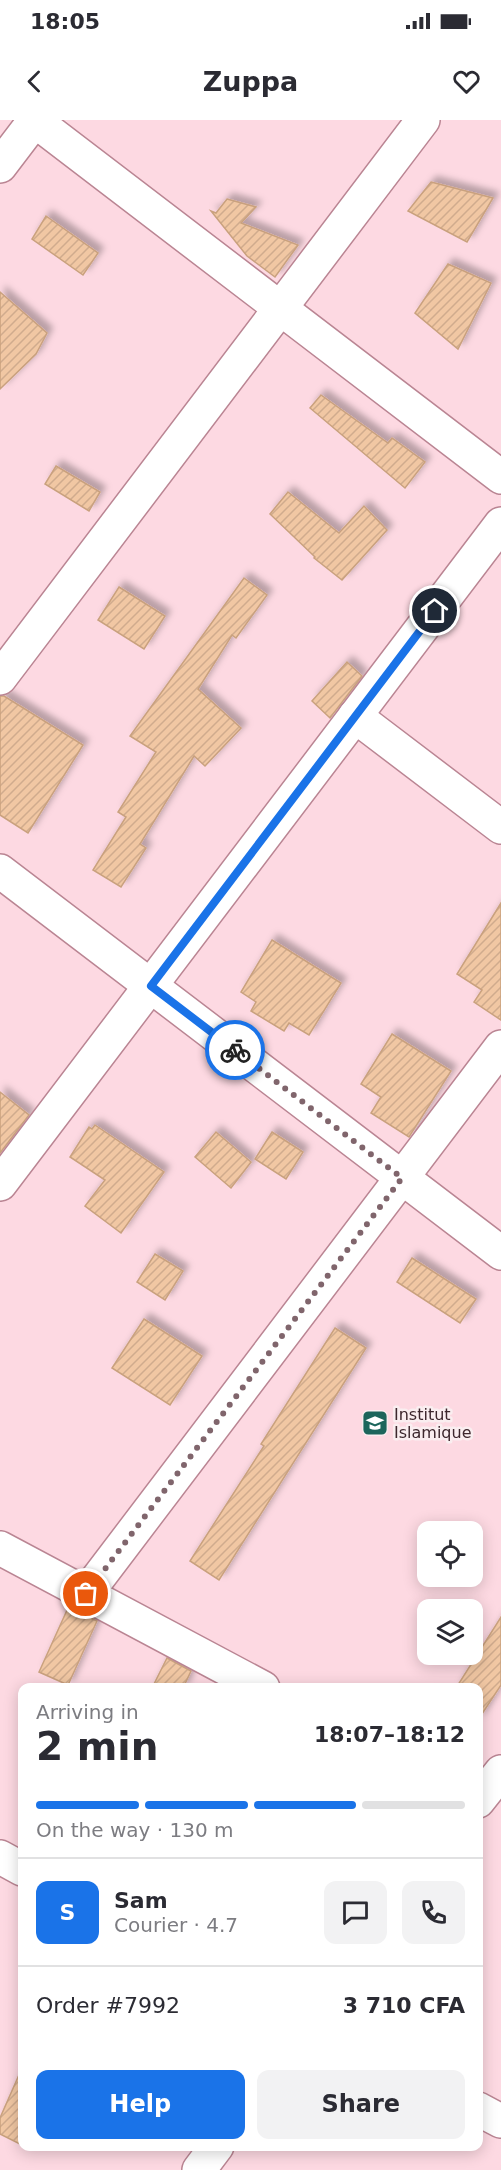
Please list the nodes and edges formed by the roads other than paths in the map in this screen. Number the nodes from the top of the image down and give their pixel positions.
1 (34, 120) edge
2 (423, 120) edge
3 (0, 166) edge
4 (280, 308) junction
5 (501, 477) edge
6 (501, 524) edge
7 (0, 678) edge
8 (356, 716) junction
9 (501, 826) edge
10 (0, 871) edge
11 (151, 986) junction
12 (501, 1047) edge
13 (402, 1178) junction
14 (0, 1184) edge
15 (501, 1253) edge
16 (0, 1548) edge
17 (86, 1594) junction
18 (255, 1683) edge
19 (501, 1772) edge
20 (483, 1795) edge
21 (0, 1857) edge
22 (18, 1867) edge
23 (483, 2112) edge
24 (501, 2121) edge
25 (213, 2151) edge
26 (199, 2170) edge

1 - 3 street
1 - 4 street
2 - 4 street
4 - 5 street
4 - 7 street
6 - 8 street
8 - 9 street
8 - 11 street
10 - 11 street
11 - 13 street
11 - 14 street
12 - 13 street
13 - 15 street
13 - 17 street
16 - 17 street
17 - 18 street
19 - 20 street
21 - 22 street
23 - 24 street
25 - 26 street

